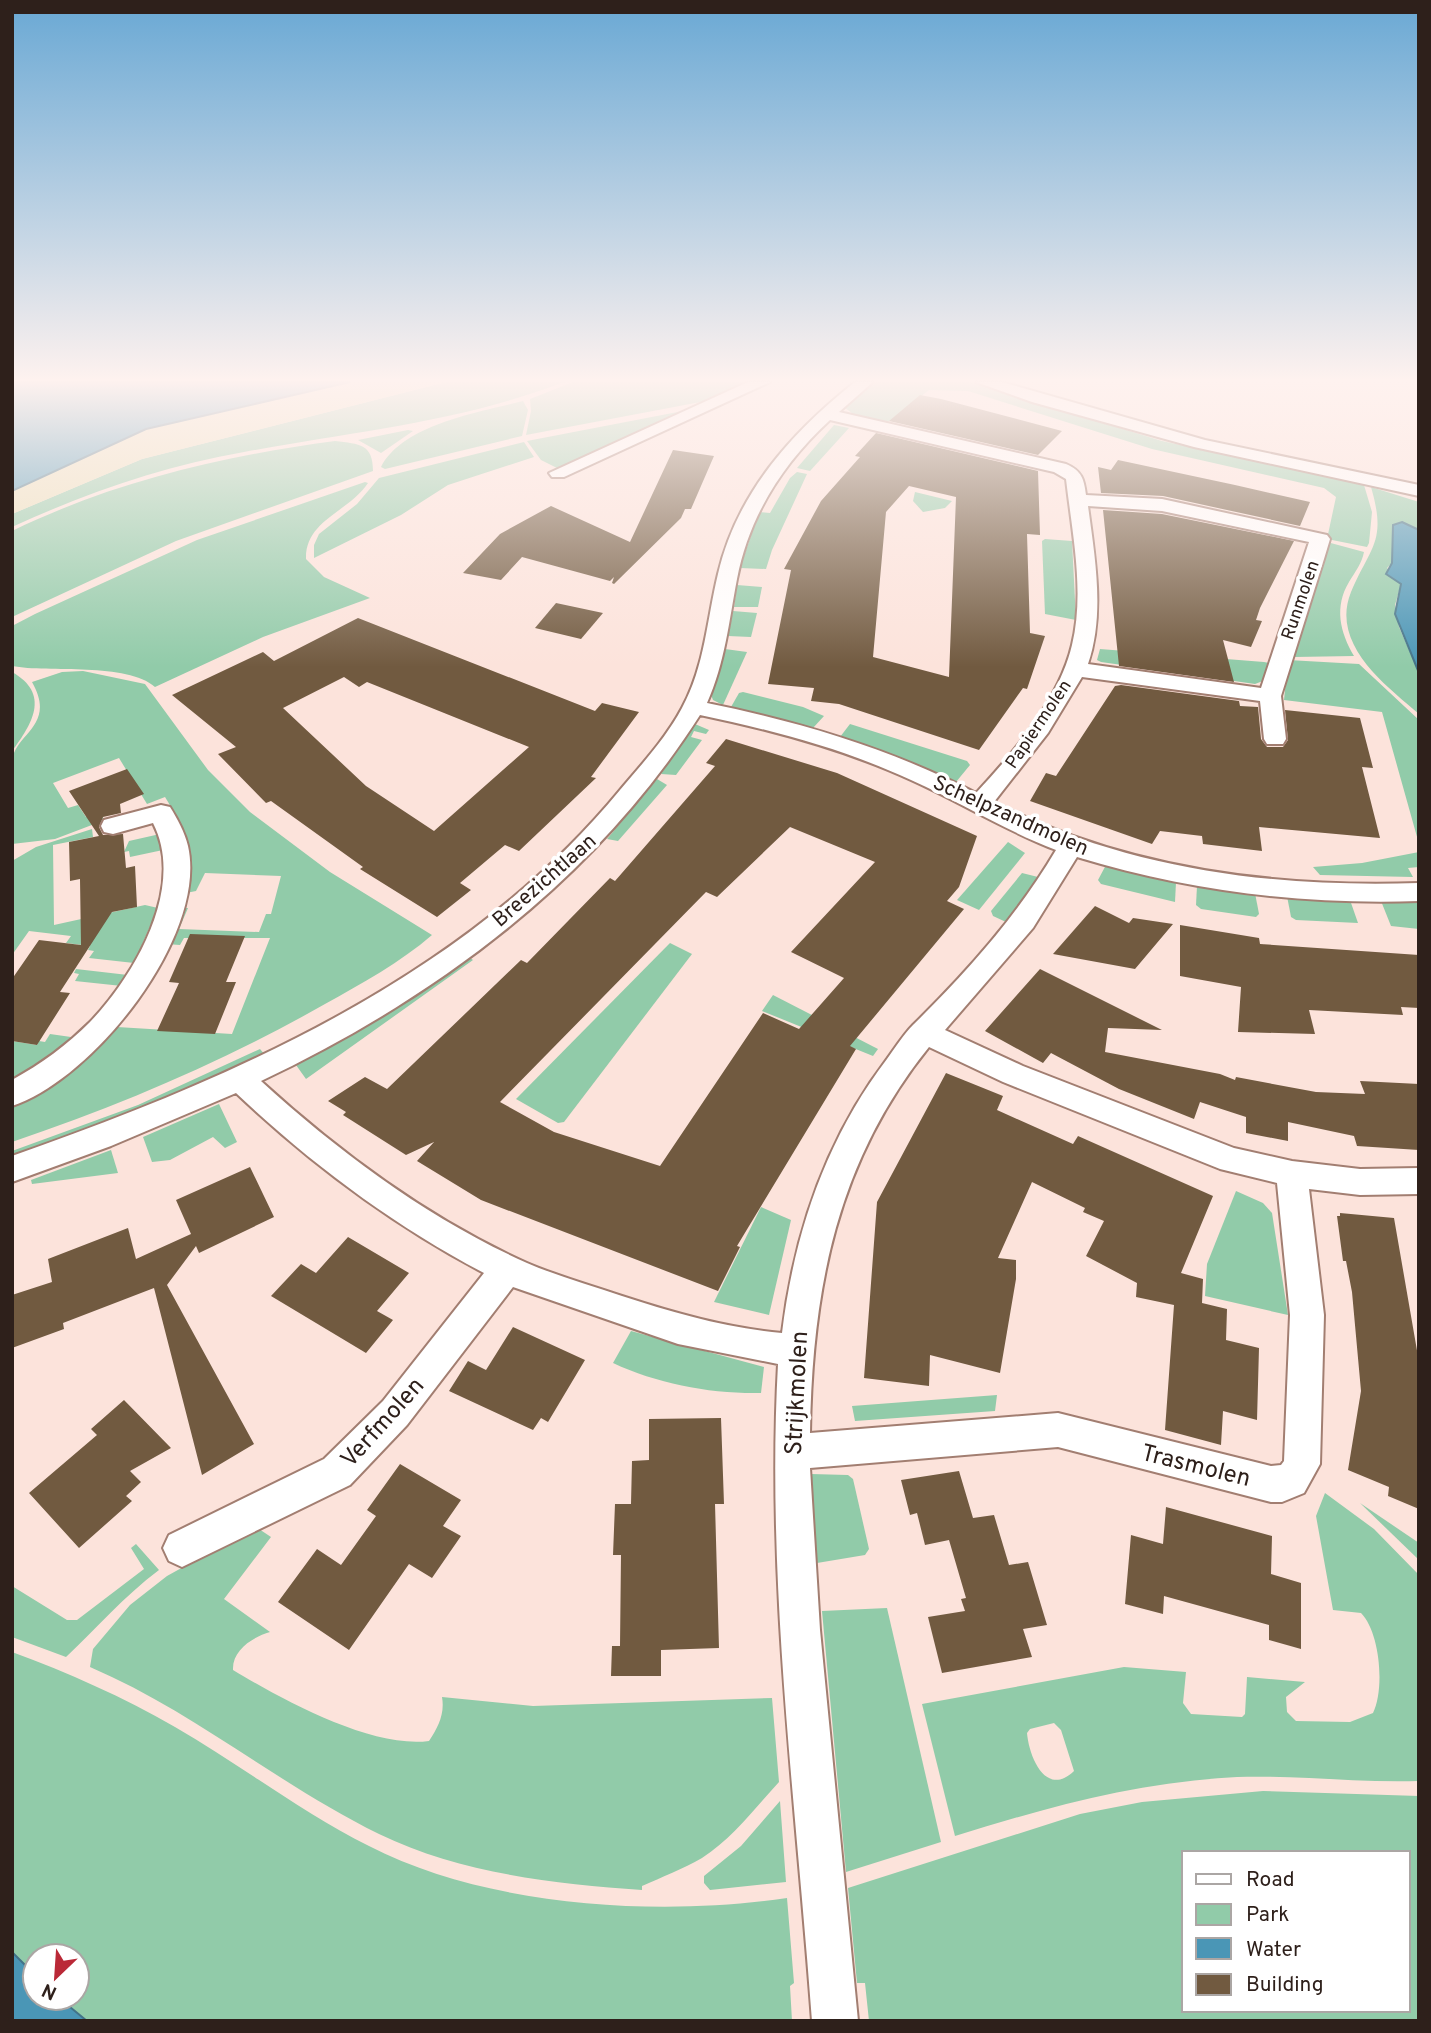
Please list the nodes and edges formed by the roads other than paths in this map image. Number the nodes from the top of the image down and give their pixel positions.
1 (770, 477) edge
2 (1072, 477) edge
3 (1348, 477) edge
4 (1419, 491) edge
5 (1077, 500) junction
6 (1074, 669) junction
7 (1270, 696) junction
8 (694, 707) junction
9 (1275, 739) dead end
10 (979, 804) junction
11 (113, 826) dead end
12 (1072, 846) junction
13 (1419, 892) edge
14 (923, 1032) junction
15 (241, 1080) junction
16 (12, 1094) edge
17 (12, 1169) edge
18 (1292, 1174) junction
19 (1419, 1181) edge
20 (507, 1269) junction
21 (795, 1350) junction
22 (791, 1452) junction
23 (182, 1548) dead end
24 (833, 2003) edge

1 - 8 street, Breezichtlaan
2 - 5 street, Papiermolen
3 - 4 street
5 - 6 street, Papiermolen
5 - 7 street, Runmolen
6 - 7 street
6 - 10 street, Papiermolen
7 - 9 street, Runmolen
8 - 10 street, Schelpzandmolen
8 - 15 street, Breezichtlaan
10 - 12 street, Schelpzandmolen
11 - 16 street
12 - 13 street, Schelpzandmolen
12 - 14 street, Strijkmolen
14 - 18 street
14 - 21 street, Strijkmolen
15 - 17 street, Breezichtlaan
15 - 20 street
18 - 19 street
18 - 22 street, Trasmolen
20 - 21 street
20 - 23 street, Verfmolen
21 - 22 street, Strijkmolen
22 - 24 street, Strijkmolen

